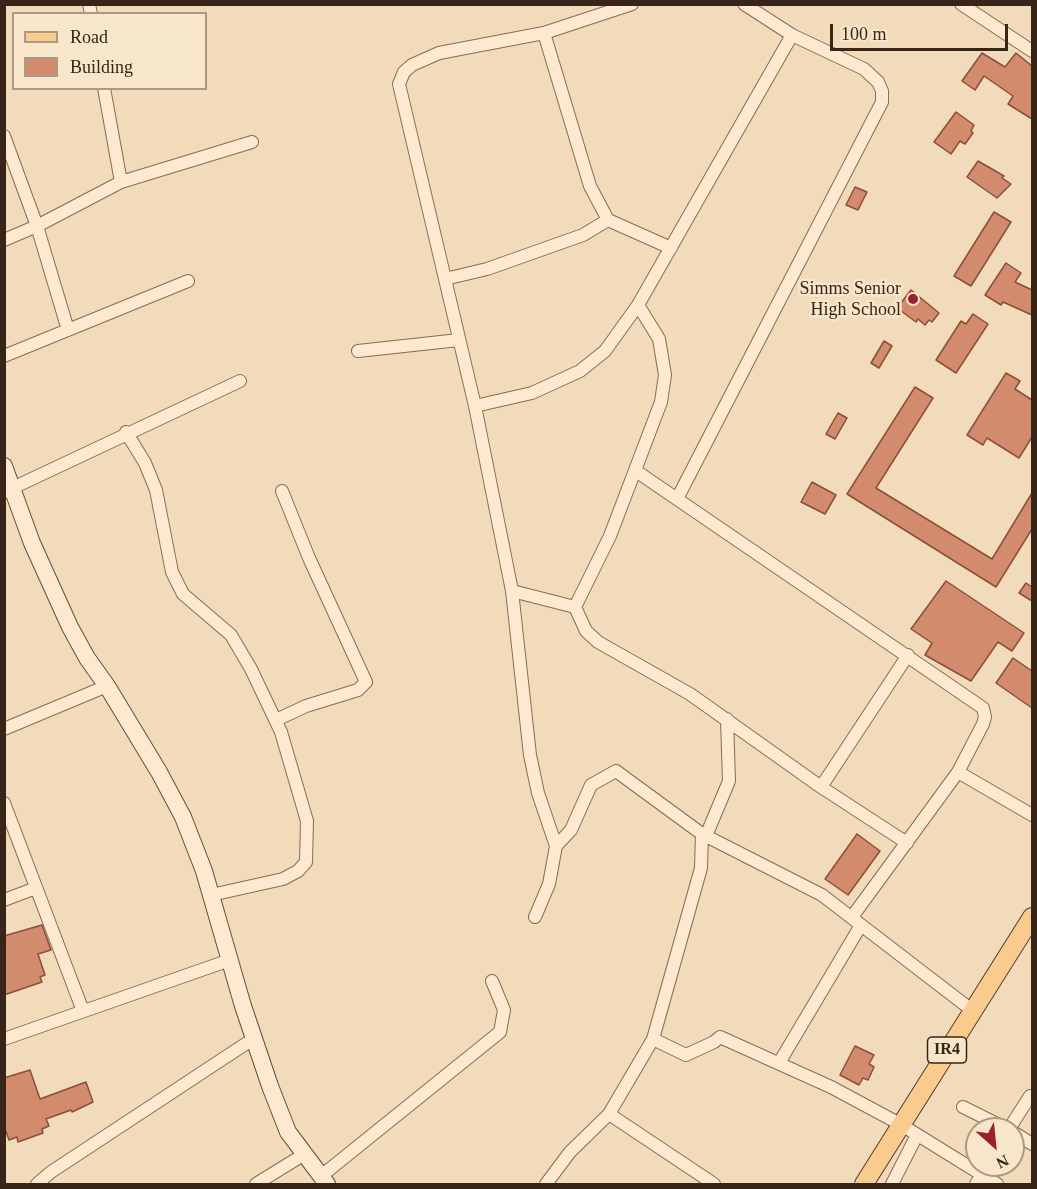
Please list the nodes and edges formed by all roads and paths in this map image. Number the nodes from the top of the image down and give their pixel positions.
1 (632, 4) edge
2 (744, 4) edge
3 (961, 4) edge
4 (544, 33) junction
5 (792, 35) junction
6 (1032, 51) edge
7 (104, 90) edge
8 (4, 136) edge
9 (252, 142) dead end
10 (121, 182) junction
11 (608, 220) junction
12 (37, 226) junction
13 (4, 240) edge
14 (671, 248) junction
15 (445, 279) junction
16 (188, 281) dead end
17 (638, 305) junction
18 (68, 330) junction
19 (459, 340) junction
20 (358, 351) dead end
21 (4, 356) edge
22 (240, 381) dead end
23 (475, 406) junction
24 (126, 432) junction
25 (4, 466) edge
26 (636, 471) junction
27 (8, 490) edge
28 (282, 491) dead end
29 (677, 499) junction
30 (512, 591) junction
31 (574, 607) junction
32 (908, 655) junction
33 (106, 686) junction
34 (727, 719) junction
35 (276, 720) junction
36 (4, 729) edge
37 (958, 772) junction
38 (821, 787) junction
39 (4, 803) edge
40 (1032, 815) edge
41 (704, 835) junction
42 (907, 843) junction
43 (556, 846) junction
44 (36, 888) junction
45 (211, 895) junction
46 (4, 900) edge
47 (534, 917) dead end
48 (1032, 917) edge
49 (856, 921) junction
50 (230, 960) junction
51 (492, 981) dead end
52 (82, 1011) junction
53 (973, 1011) junction
54 (4, 1039) edge
55 (254, 1039) junction
56 (653, 1039) junction
57 (779, 1063) junction
58 (1030, 1096) dead end
59 (963, 1107) dead end
60 (609, 1114) junction
61 (983, 1117) edge
62 (1016, 1117) edge
63 (900, 1124) junction
64 (917, 1135) junction
65 (303, 1155) junction
66 (323, 1181) edge
67 (979, 1181) edge
68 (37, 1185) edge
69 (256, 1185) edge
70 (546, 1185) edge
71 (714, 1185) edge
72 (864, 1185) edge
73 (892, 1185) edge
74 (997, 1185) edge

1 - 4 street
2 - 5 street
3 - 6 street
4 - 11 street
4 - 15 street
5 - 14 street
5 - 29 street
7 - 10 street
8 - 12 street
9 - 10 street
10 - 12 street
11 - 14 street
11 - 15 street
12 - 13 street
12 - 18 street
14 - 17 street
15 - 19 street
16 - 18 street
17 - 23 street
17 - 26 street
18 - 21 street
19 - 20 street
19 - 23 street
22 - 24 street
23 - 30 street
24 - 27 street
24 - 35 street
25 - 27 street
26 - 29 street
26 - 31 street
27 - 33 street
28 - 35 street
29 - 32 street
30 - 31 street
30 - 43 street
31 - 34 street
32 - 37 street
32 - 38 street
33 - 36 street
33 - 45 street
34 - 38 street
34 - 41 street
35 - 45 street
37 - 40 street
37 - 42 street
38 - 42 street
39 - 44 street
41 - 43 street
41 - 49 street
41 - 56 street
42 - 49 street
43 - 47 street
44 - 46 street
44 - 52 street
45 - 50 street
48 - 53 main road, IR4
49 - 53 street
49 - 57 street
50 - 52 street
50 - 55 street
51 - 66 street
52 - 54 street
53 - 63 main road, IR4
55 - 65 street
55 - 68 street
56 - 57 street
56 - 60 street
57 - 63 street
58 - 62 street
59 - 61 street
60 - 70 street
60 - 71 street
63 - 64 street
63 - 72 main road, IR4
64 - 67 street
64 - 73 street
65 - 66 street
65 - 69 street
67 - 74 street

